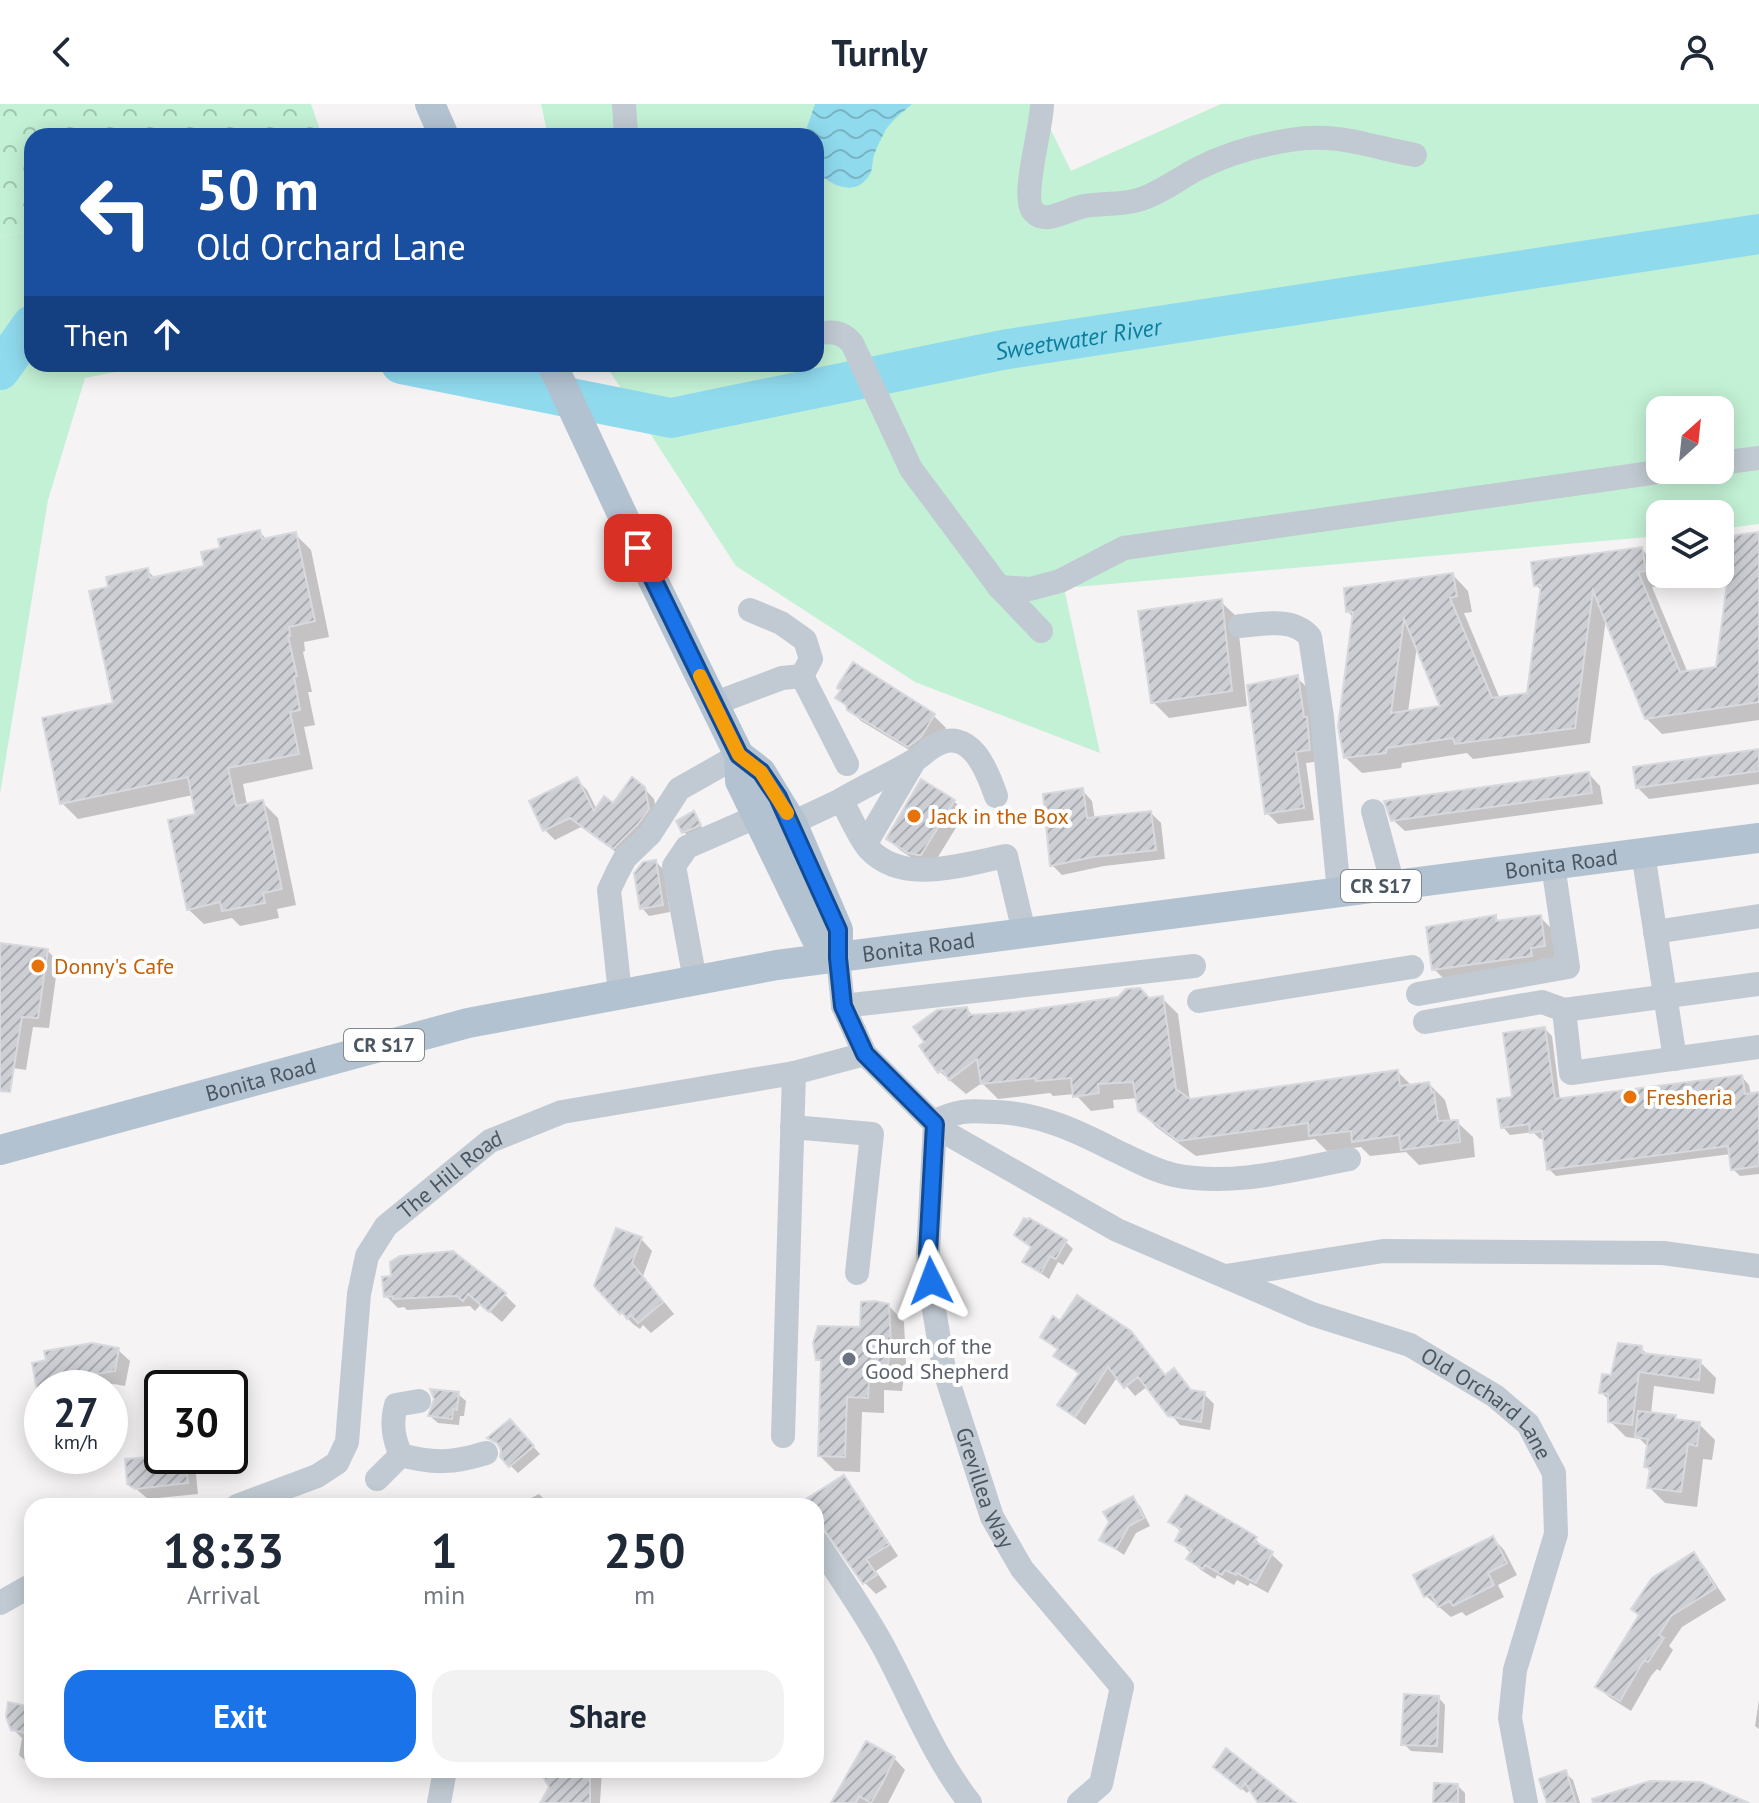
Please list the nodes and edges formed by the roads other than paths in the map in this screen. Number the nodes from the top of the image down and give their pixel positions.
1 (430, 104) edge
2 (624, 104) edge
3 (1042, 104) edge
4 (440, 128) edge
5 (626, 128) edge
6 (1415, 155) dead end
7 (824, 333) edge
8 (556, 372) edge
9 (1759, 458) edge
10 (1734, 461) edge
11 (1646, 474) edge
12 (999, 587) junction
13 (750, 610) dead end
14 (1240, 626) dead end
15 (1041, 631) dead end
16 (802, 676) junction
17 (713, 704) junction
18 (739, 755) junction
19 (915, 760) junction
20 (847, 764) dead end
21 (996, 796) dead end
22 (841, 800) junction
23 (1373, 811) dead end
24 (758, 816) junction
25 (792, 823) junction
26 (650, 834) junction
27 (1759, 838) edge
28 (866, 843) junction
29 (1643, 853) junction
30 (679, 858) junction
31 (1553, 865) junction
32 (1393, 885) junction
33 (1339, 892) junction
34 (1759, 916) edge
35 (1024, 932) junction
36 (1655, 932) junction
37 (838, 958) junction
38 (1194, 966) dead end
39 (1412, 967) dead end
40 (695, 980) junction
41 (1759, 984) edge
42 (620, 994) junction
43 (1418, 994) dead end
44 (1665, 998) junction
45 (1199, 1001) dead end
46 (843, 1006) junction
47 (1564, 1010) junction
48 (1425, 1022) dead end
49 (1759, 1047) edge
50 (865, 1054) junction
51 (1675, 1059) junction
52 (794, 1073) junction
53 (934, 1123) junction
54 (792, 1127) junction
55 (0, 1150) edge
56 (1349, 1159) dead end
57 (1759, 1266) edge
58 (857, 1273) dead end
59 (1226, 1276) junction
60 (419, 1401) dead end
61 (783, 1436) dead end
62 (486, 1453) dead end
63 (401, 1455) junction
64 (377, 1479) dead end
65 (258, 1498) edge
66 (824, 1553) edge
67 (24, 1590) edge
68 (0, 1603) edge
69 (444, 1778) edge
70 (439, 1803) edge
71 (970, 1803) edge
72 (1079, 1803) edge
73 (1526, 1803) edge

1 - 4 main road
2 - 5 street
3 - 6 street
7 - 12 street
8 - 17 main road
9 - 10 street
11 - 12 street
12 - 15 street
13 - 16 street
14 - 33 street
16 - 17 street
16 - 20 street
17 - 18 main road
18 - 24 main road
18 - 25 main road
18 - 26 street
19 - 21 street
19 - 22 street
19 - 28 street
22 - 25 street
22 - 28 street
23 - 32 street
24 - 30 street
24 - 37 main road
25 - 37 main road
26 - 30 street
26 - 42 street
27 - 29 main road, Bonita Road / CR S17
28 - 35 street
29 - 31 main road, Bonita Road / CR S17
29 - 36 street
30 - 40 street
31 - 32 main road, Bonita Road / CR S17
31 - 43 street
32 - 33 main road, Bonita Road / CR S17
33 - 35 main road, Bonita Road / CR S17
34 - 36 street
35 - 37 main road, Bonita Road / CR S17
36 - 44 street
37 - 40 main road, Bonita Road / CR S17
37 - 46 street, Old Orchard Lane
38 - 46 street
39 - 45 street
40 - 42 main road, Bonita Road / CR S17
41 - 44 street
42 - 55 main road, Bonita Road / CR S17
44 - 47 street
44 - 51 street
46 - 50 street, Old Orchard Lane
47 - 48 street
47 - 51 street
49 - 51 street
50 - 52 street, The Hill Road
50 - 53 street, Old Orchard Lane
52 - 54 street
52 - 65 street, The Hill Road
53 - 56 street
53 - 59 street, Old Orchard Lane
53 - 72 street, Grevillea Way
54 - 58 street
54 - 61 street
57 - 59 street
59 - 73 street, Old Orchard Lane
60 - 63 street
62 - 63 street
63 - 64 street
66 - 71 street
67 - 68 street
69 - 70 street

